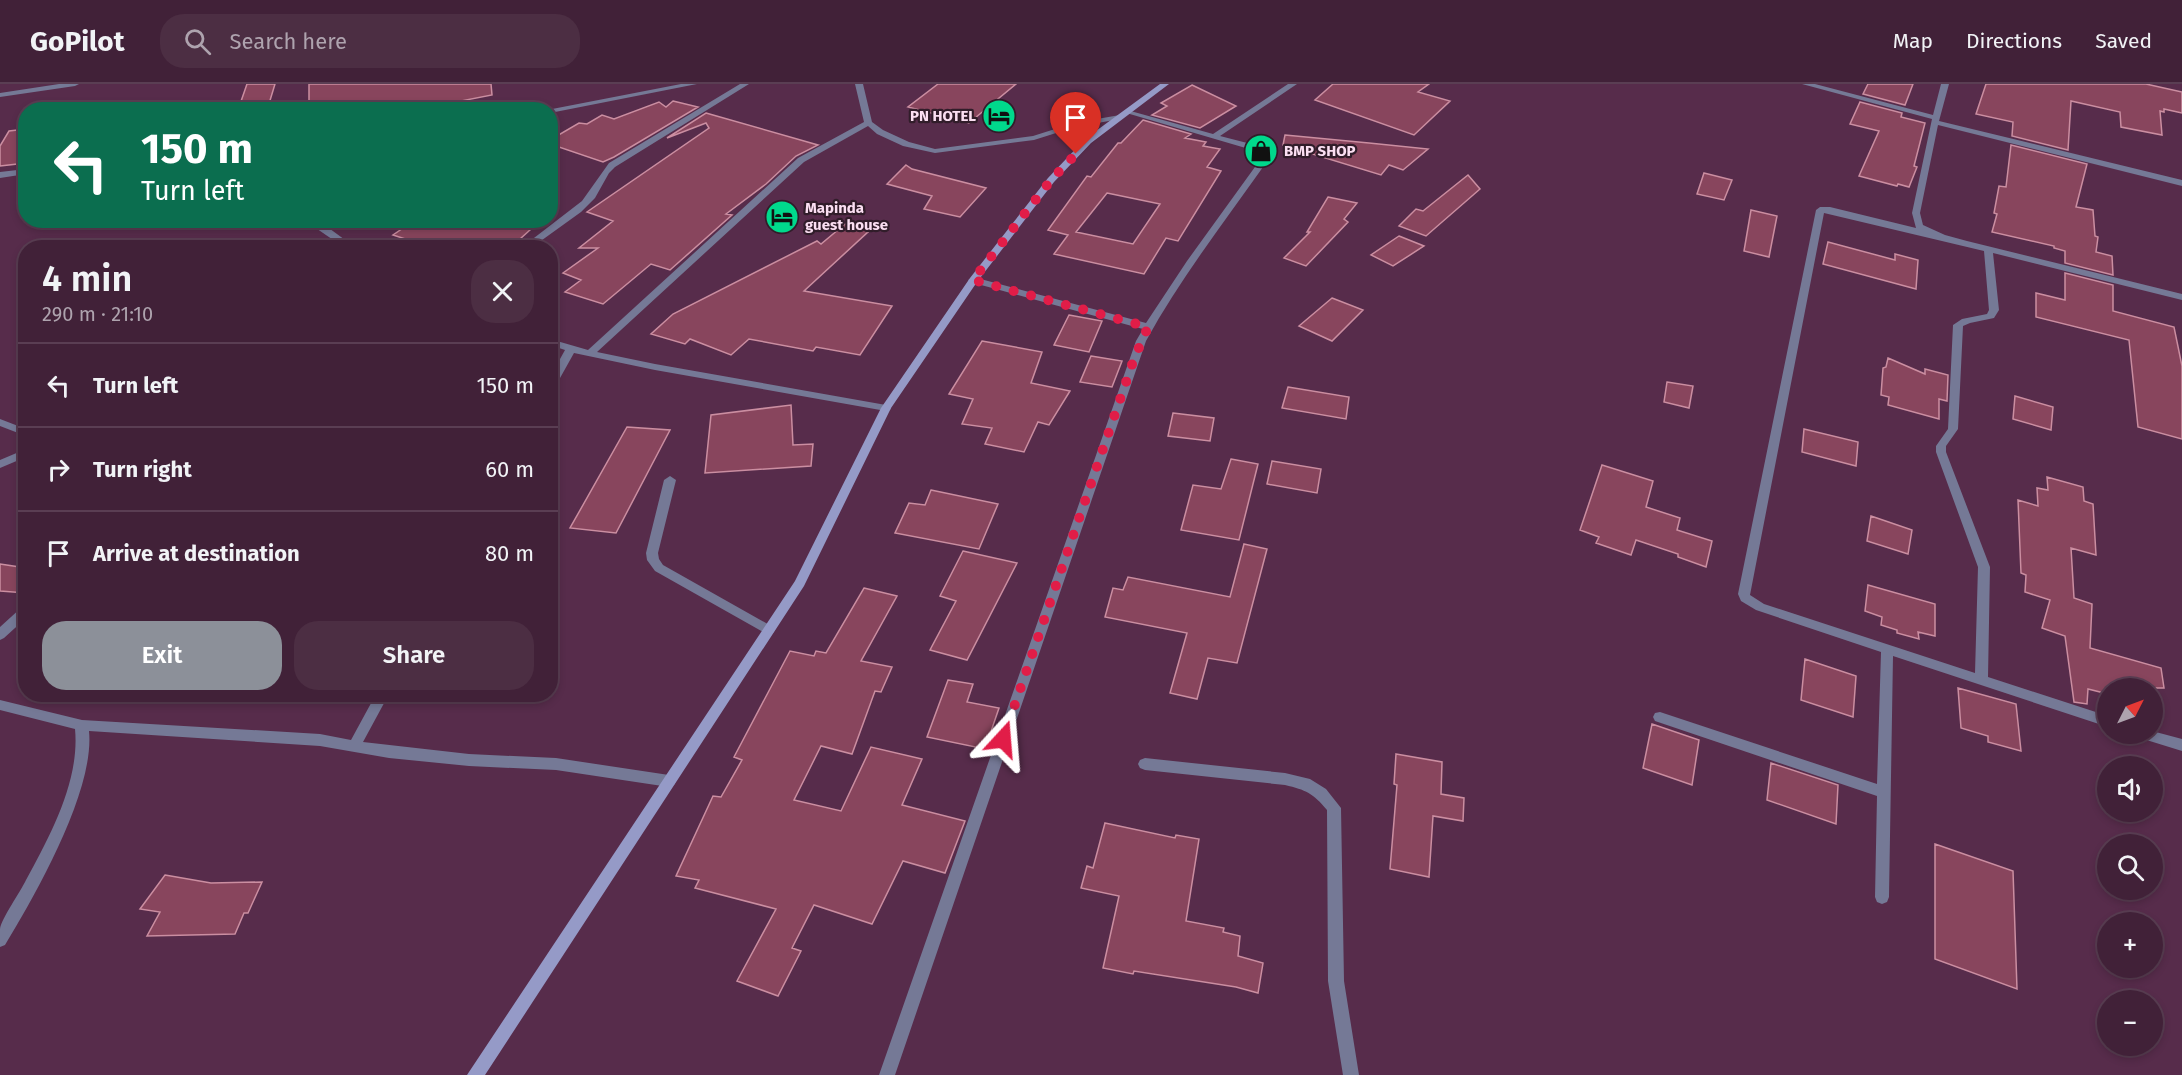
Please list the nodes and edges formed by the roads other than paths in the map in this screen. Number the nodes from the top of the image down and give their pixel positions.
1 (6, 84) edge
2 (75, 84) edge
3 (693, 84) edge
4 (745, 84) edge
5 (860, 84) edge
6 (1165, 84) edge
7 (1293, 84) edge
8 (1806, 84) edge
9 (1945, 84) edge
10 (0, 89) edge
11 (0, 95) edge
12 (558, 109) edge
13 (1124, 114) junction
14 (1935, 120) junction
15 (868, 123) junction
16 (1213, 137) junction
17 (18, 173) edge
18 (0, 176) edge
19 (2182, 183) edge
20 (558, 223) edge
21 (322, 228) edge
22 (551, 228) edge
23 (1942, 237) junction
24 (340, 240) edge
25 (535, 240) edge
26 (1988, 249) junction
27 (973, 280) junction
28 (2182, 297) edge
29 (1148, 327) junction
30 (558, 345) edge
31 (571, 349) junction
32 (590, 353) junction
33 (558, 373) edge
34 (886, 408) junction
35 (0, 422) edge
36 (18, 429) edge
37 (18, 456) edge
38 (0, 464) edge
39 (670, 480) dead end
40 (18, 618) edge
41 (769, 630) junction
42 (0, 635) edge
43 (1887, 649) junction
44 (1982, 681) junction
45 (379, 702) edge
46 (0, 705) edge
47 (1660, 717) dead end
48 (2097, 718) edge
49 (82, 725) junction
50 (2163, 740) edge
51 (354, 746) junction
52 (2182, 746) edge
53 (1145, 764) dead end
54 (669, 782) junction
55 (1884, 792) junction
56 (1882, 897) dead end
57 (0, 940) edge
58 (475, 1075) edge
59 (886, 1075) edge
60 (1351, 1075) edge

1 - 10 street
2 - 11 street
3 - 12 street
4 - 20 street
5 - 15 street
6 - 13 street
7 - 16 street
8 - 14 street
9 - 14 street
13 - 15 street
13 - 16 street
13 - 27 street
14 - 19 street
14 - 23 street
15 - 32 street
16 - 29 street
17 - 18 street
21 - 24 street
22 - 25 street
23 - 26 street
23 - 43 street
26 - 28 street
26 - 44 street
27 - 29 street
27 - 34 street
29 - 59 street
30 - 31 street
31 - 32 street
31 - 33 street
32 - 34 street
34 - 41 street
35 - 36 street
37 - 38 street
39 - 41 street
40 - 42 street
41 - 54 street
43 - 44 street
43 - 55 street
44 - 48 street
45 - 51 street
46 - 49 street
47 - 55 street
49 - 51 street
49 - 57 street
50 - 52 street
51 - 54 street
53 - 60 street
54 - 58 street
55 - 56 street

